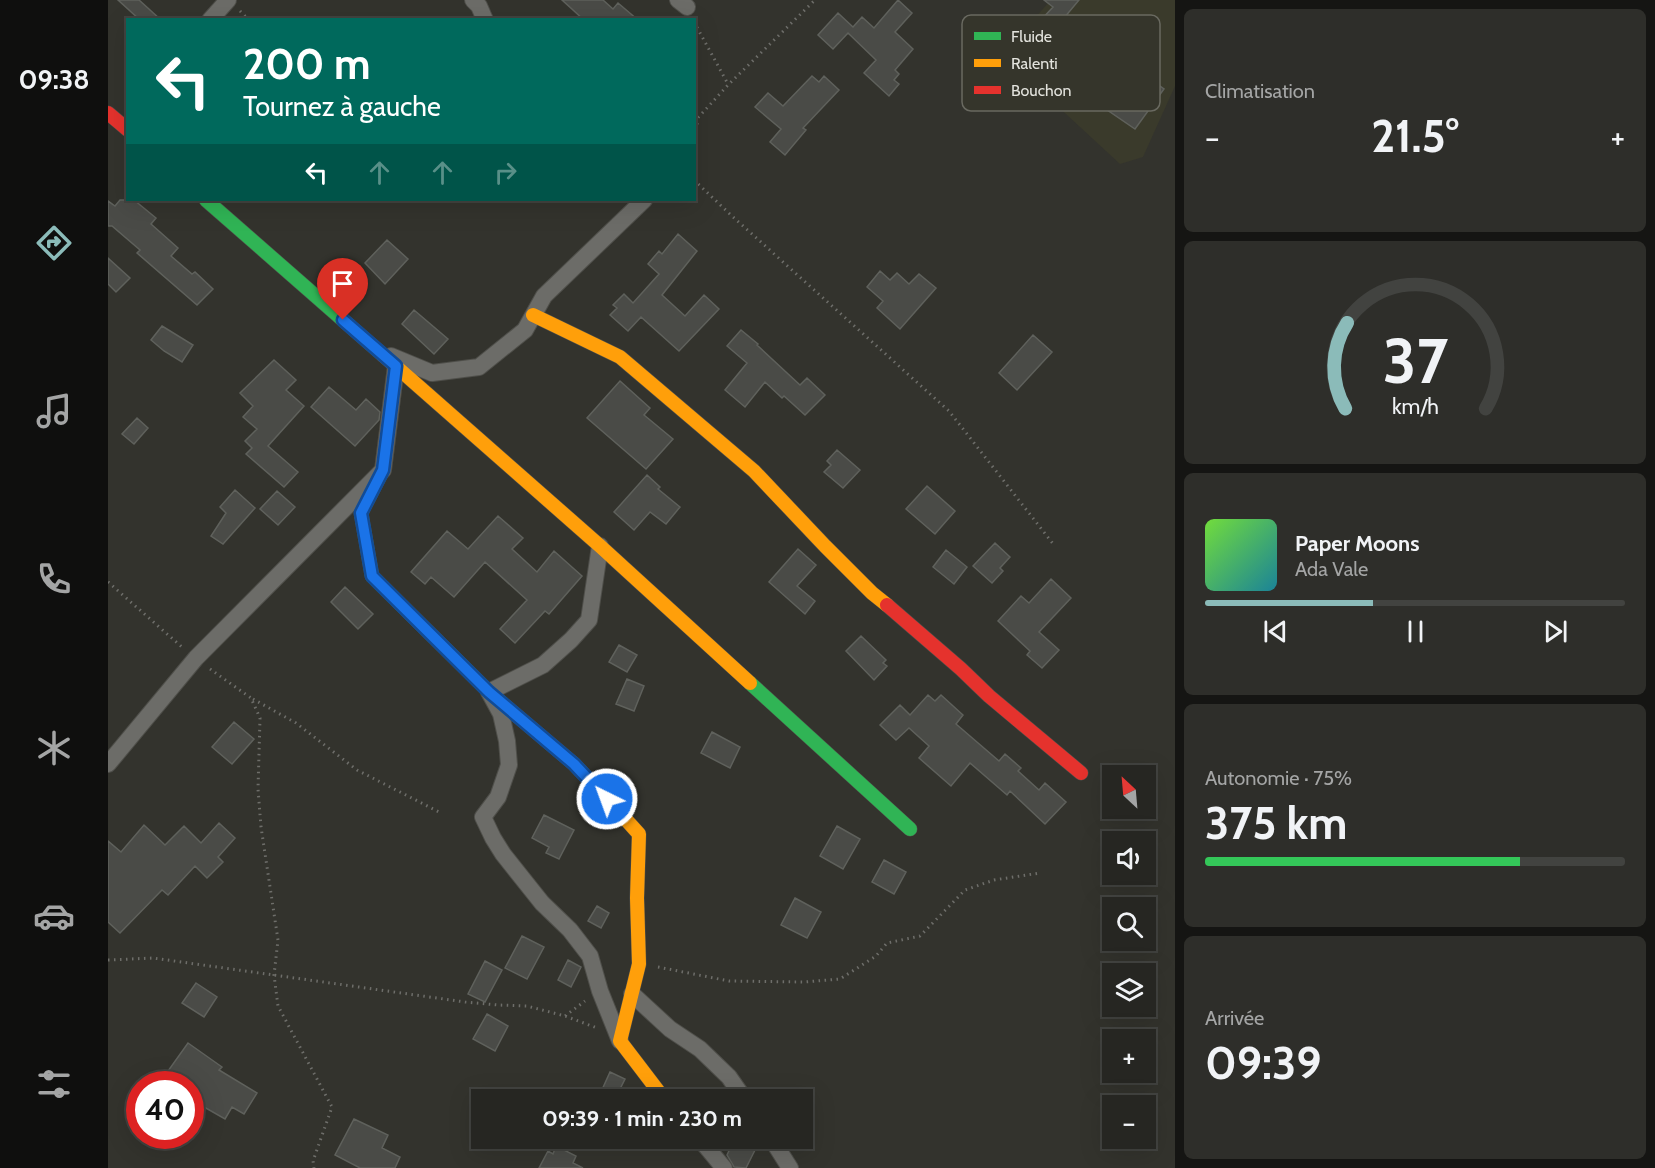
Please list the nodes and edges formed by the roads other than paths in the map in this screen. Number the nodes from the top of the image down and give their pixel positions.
1 (228, 0) edge
2 (472, 0) edge
3 (212, 18) edge
4 (484, 18) edge
5 (207, 201) edge
6 (643, 201) edge
7 (534, 315) junction
8 (377, 350) junction
9 (396, 366) junction
10 (383, 470) junction
11 (600, 546) junction
12 (489, 692) junction
13 (108, 764) edge
14 (1081, 772) dead end
15 (910, 829) dead end
16 (632, 994) junction
17 (620, 1041) junction
18 (657, 1089) edge
19 (737, 1089) edge
20 (708, 1149) edge
21 (778, 1149) edge
22 (724, 1168) edge
23 (790, 1168) edge

1 - 3 street
2 - 4 street
5 - 8 street
6 - 7 street
7 - 8 street
7 - 14 street
8 - 9 street
9 - 10 street
9 - 11 street
10 - 12 street
10 - 13 street
11 - 12 street
11 - 15 street
12 - 16 street
12 - 17 street
16 - 17 street
16 - 19 street
17 - 18 street
20 - 22 street
21 - 23 street

